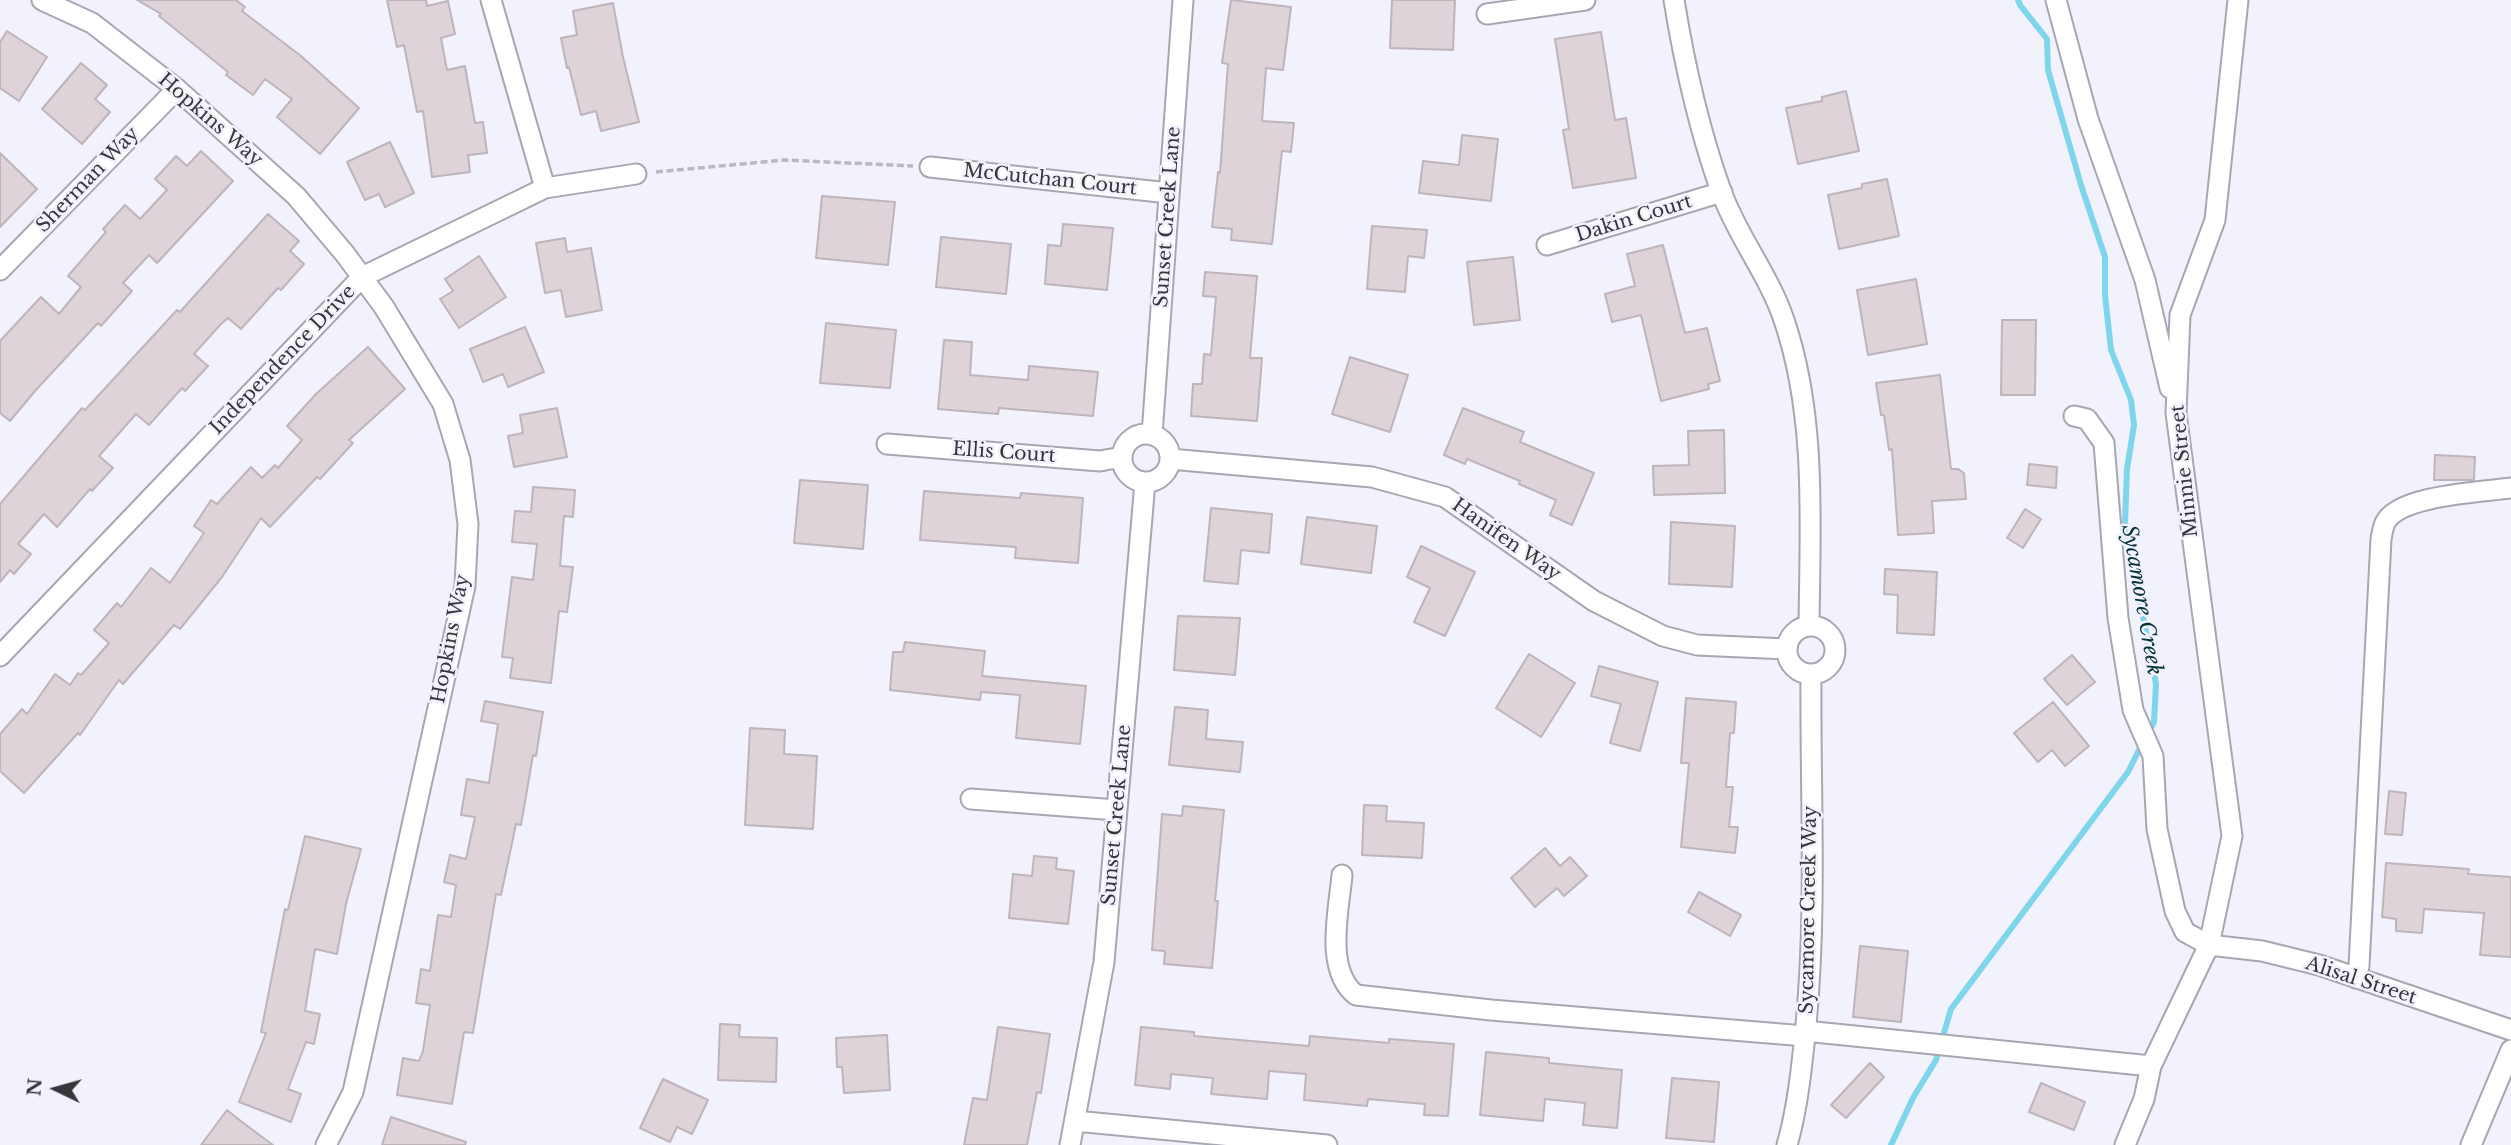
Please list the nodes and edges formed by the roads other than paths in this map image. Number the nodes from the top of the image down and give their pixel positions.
1 (42, 0) edge
2 (491, 0) edge
3 (1183, 0) edge
4 (1585, 0) edge
5 (1674, 0) edge
6 (2056, 0) edge
7 (2238, 0) edge
8 (1487, 14) dead end
9 (177, 89) junction
10 (930, 167) road end
11 (636, 174) road end
12 (545, 188) junction
13 (1169, 192) junction
14 (1722, 192) junction
15 (1547, 245) dead end
16 (0, 270) edge
17 (362, 277) junction
18 (2176, 413) junction
19 (2074, 416) dead end
20 (1152, 435) junction
21 (887, 444) dead end
22 (1122, 457) junction
23 (1170, 459) junction
24 (1145, 482) junction
25 (2511, 488) edge
26 (1809, 626) junction
27 (1787, 649) junction
28 (0, 656) edge
29 (1811, 674) junction
30 (971, 799) dead end
31 (1117, 810) junction
32 (1342, 875) dead end
33 (2208, 944) junction
34 (2356, 978) junction
35 (2511, 1030) edge
36 (1805, 1034) junction
37 (2511, 1050) edge
38 (2151, 1066) junction
39 (1075, 1121) junction
40 (326, 1145) edge
41 (1070, 1145) edge
42 (1328, 1145) edge
43 (1787, 1145) edge
44 (2125, 1145) edge
45 (2471, 1145) edge

1 - 9 street, Hopkins Way
2 - 12 street
3 - 13 street, Sunset Creek Lane
4 - 8 street
5 - 14 street
6 - 18 street
7 - 18 street, Minnie Street
9 - 16 street, Sherman Way
9 - 17 street, Hopkins Way
10 - 13 street, McCutchan Court
11 - 12 street, Independence Drive
12 - 17 street, Independence Drive
13 - 20 street, Sunset Creek Lane
14 - 15 street, Dakin Court
14 - 26 street
17 - 28 street, Independence Drive
17 - 40 street, Hopkins Way
18 - 33 street, Minnie Street
19 - 33 street
20 - 22 street
20 - 23 street
21 - 22 street, Ellis Court
22 - 24 street
23 - 24 street
23 - 27 street, Hanifen Way
24 - 31 street, Sunset Creek Lane
25 - 34 street
26 - 27 street
26 - 29 street
27 - 29 street
29 - 36 street, Sycamore Creek Way
30 - 31 street
31 - 39 street, Sunset Creek Lane
32 - 36 street
33 - 34 street, Alisal Street
33 - 38 street, Minnie Street
34 - 35 street, Alisal Street
36 - 38 street
36 - 43 street, Sycamore Creek Way
37 - 45 street
38 - 44 street, Minnie Street
39 - 41 street, Sunset Creek Lane
39 - 42 street

